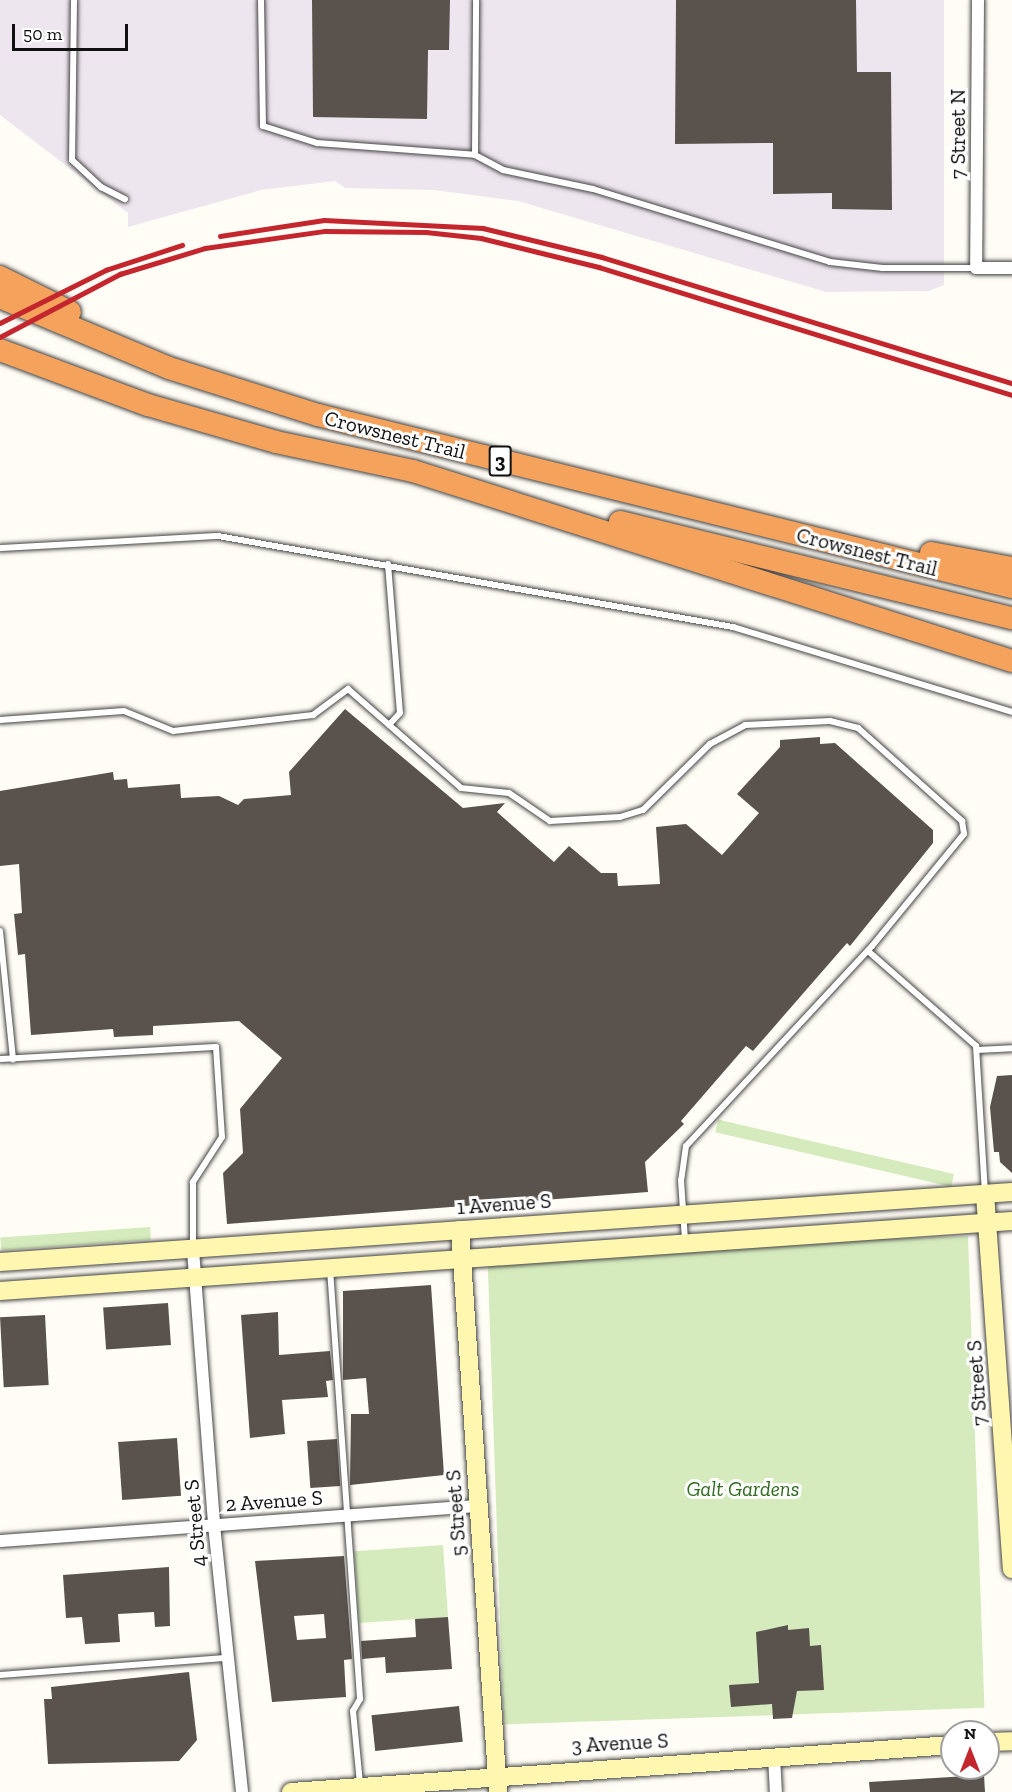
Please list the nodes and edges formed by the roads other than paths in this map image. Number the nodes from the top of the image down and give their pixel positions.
1 (74, 0) edge
2 (261, 0) edge
3 (476, 0) edge
4 (978, 0) edge
5 (475, 155) junction
6 (125, 199) dead end
7 (976, 268) junction
8 (1012, 268) edge
9 (0, 277) edge
10 (0, 297) edge
11 (0, 333) edge
12 (0, 350) edge
13 (318, 416) junction
14 (413, 471) junction
15 (595, 485) junction
16 (0, 548) edge
17 (388, 564) junction
18 (1012, 568) edge
19 (1012, 587) edge
20 (1012, 618) edge
21 (1012, 661) edge
22 (1012, 712) edge
23 (0, 720) edge
24 (389, 725) junction
25 (0, 931) edge
26 (868, 951) junction
27 (1012, 1048) edge
28 (977, 1050) junction
29 (0, 1059) edge
30 (13, 1059) junction
31 (1012, 1192) edge
32 (985, 1194) junction
33 (683, 1214) junction
34 (1012, 1221) edge
35 (987, 1223) junction
36 (460, 1230) junction
37 (685, 1244) junction
38 (193, 1250) junction
39 (462, 1259) junction
40 (0, 1262) edge
41 (330, 1269) junction
42 (195, 1278) junction
43 (0, 1291) edge
44 (1009, 1475) edge
45 (478, 1506) junction
46 (344, 1516) junction
47 (214, 1525) junction
48 (0, 1541) edge
49 (1012, 1569) edge
50 (228, 1658) junction
51 (0, 1675) edge
52 (940, 1746) edge
53 (774, 1756) junction
54 (497, 1773) junction
55 (360, 1785) junction
56 (242, 1792) edge
57 (291, 1792) edge
58 (498, 1792) edge
59 (776, 1792) edge

1 - 6 lane
2 - 5 lane
3 - 5 lane
4 - 7 street, 7 Street N
5 - 7 lane
7 - 8 street
9 - 13 highway
10 - 13 highway, Crowsnest Trail / 3
11 - 14 highway, Crowsnest Trail / 3
12 - 14 highway
13 - 15 highway, Crowsnest Trail / 3
14 - 20 highway, Crowsnest Trail / 3
14 - 21 highway
15 - 18 highway
15 - 19 highway, Crowsnest Trail / 3
16 - 17 lane
17 - 22 lane
17 - 24 lane
23 - 24 lane
24 - 26 lane
25 - 30 lane
26 - 28 lane
26 - 33 lane
27 - 28 lane
28 - 32 lane
29 - 30 lane
30 - 38 lane
31 - 32 street, 1 Avenue S
32 - 33 street, 1 Avenue S
32 - 35 street, 7 Street S
33 - 36 street, 1 Avenue S
33 - 37 lane
34 - 35 street
35 - 37 street
35 - 44 street, 7 Street S
36 - 38 street, 1 Avenue S
36 - 39 street, 5 Street S
37 - 39 street
38 - 40 street, 1 Avenue S
38 - 42 street, 4 Street S
39 - 41 street
39 - 45 street, 5 Street S
41 - 42 street
41 - 46 lane
42 - 43 street
42 - 47 street, 4 Street S
44 - 49 street, 7 Street S
45 - 46 street, 2 Avenue S
45 - 54 street, 5 Street S
46 - 47 street, 2 Avenue S
46 - 55 lane
47 - 48 street, 2 Avenue S
47 - 50 street, 4 Street S
50 - 51 lane
50 - 56 street, 4 Street S
52 - 53 street, 3 Avenue S
53 - 54 street, 3 Avenue S
53 - 59 street
54 - 55 street, 3 Avenue S
54 - 58 street, 5 Street S
55 - 57 street, 3 Avenue S

